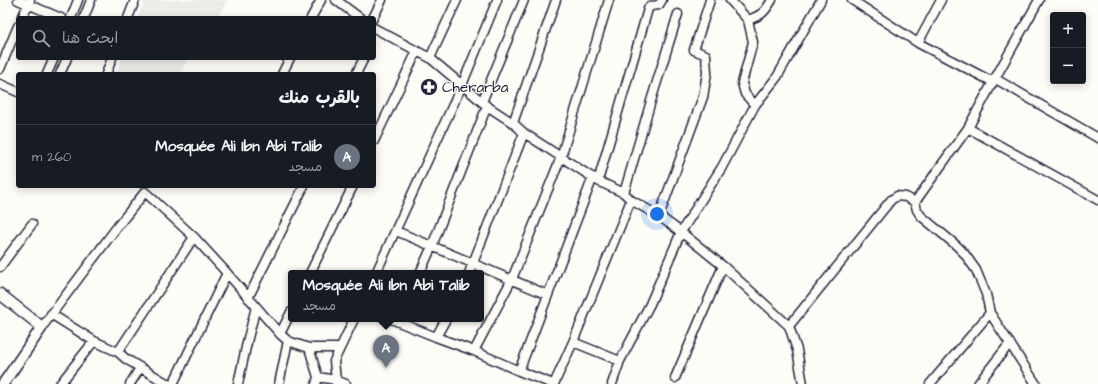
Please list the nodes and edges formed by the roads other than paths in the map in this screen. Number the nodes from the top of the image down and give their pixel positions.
1 (18, 0) edge
2 (78, 0) edge
3 (91, 0) edge
4 (135, 0) edge
5 (321, 0) edge
6 (336, 0) edge
7 (382, 0) edge
8 (457, 0) edge
9 (497, 0) edge
10 (524, 0) edge
11 (556, 0) edge
12 (609, 0) edge
13 (662, 0) edge
14 (710, 0) edge
15 (730, 0) edge
16 (772, 0) edge
17 (821, 0) edge
18 (852, 0) edge
19 (941, 0) edge
20 (1039, 0) edge
21 (29, 2) edge
22 (678, 14) dead end
23 (23, 16) edge
24 (58, 16) edge
25 (72, 16) edge
26 (85, 16) edge
27 (129, 16) edge
28 (312, 16) edge
29 (357, 16) edge
30 (374, 16) edge
31 (748, 20) junction
32 (16, 31) edge
33 (376, 31) edge
34 (918, 43) junction
35 (417, 51) junction
36 (430, 58) junction
37 (53, 60) edge
38 (66, 60) edge
39 (111, 60) edge
40 (289, 60) edge
41 (363, 60) edge
42 (0, 69) edge
43 (48, 72) edge
44 (61, 72) edge
45 (107, 72) edge
46 (283, 72) edge
47 (357, 72) edge
48 (994, 80) junction
49 (0, 84) edge
50 (462, 85) junction
51 (16, 91) edge
52 (484, 104) junction
53 (755, 105) junction
54 (513, 123) junction
55 (968, 128) junction
56 (524, 133) junction
57 (376, 137) edge
58 (1098, 138) edge
59 (561, 157) junction
60 (596, 179) junction
61 (303, 188) edge
62 (352, 188) edge
63 (624, 193) junction
64 (631, 200) junction
65 (1098, 200) edge
66 (915, 202) junction
67 (659, 216) junction
68 (32, 224) dead end
69 (396, 231) junction
70 (681, 232) junction
71 (194, 238) junction
72 (432, 246) junction
73 (473, 263) junction
74 (723, 266) junction
75 (0, 267) edge
76 (311, 270) edge
77 (377, 270) edge
78 (421, 270) edge
79 (470, 270) edge
80 (227, 273) junction
81 (512, 279) junction
82 (0, 294) edge
83 (548, 295) junction
84 (248, 298) junction
85 (256, 307) junction
86 (990, 313) junction
87 (51, 314) junction
88 (288, 318) edge
89 (353, 322) edge
90 (400, 322) edge
91 (444, 322) edge
92 (789, 326) junction
93 (42, 327) junction
94 (280, 334) junction
95 (436, 338) junction
96 (94, 341) junction
97 (288, 341) junction
98 (573, 342) junction
99 (1010, 343) junction
100 (309, 348) junction
101 (340, 348) junction
102 (474, 351) junction
103 (118, 352) junction
104 (620, 361) junction
105 (140, 368) junction
106 (518, 371) junction
107 (675, 378) dead end
108 (317, 381) edge
109 (336, 382) edge
110 (1033, 382) edge
111 (3, 384) edge
112 (60, 384) edge
113 (130, 384) edge
114 (168, 384) edge
115 (173, 384) edge
116 (238, 384) edge
117 (279, 384) edge
118 (346, 384) edge
119 (554, 384) edge
120 (612, 384) edge
121 (803, 384) edge
122 (930, 384) edge
123 (978, 384) edge

1 - 21 street
2 - 25 street
3 - 26 street
4 - 27 street
5 - 28 street
6 - 29 street
7 - 30 street
8 - 36 street
9 - 50 street
10 - 52 street
11 - 54 street
12 - 59 street
13 - 60 street
14 - 67 street
15 - 31 street
16 - 31 street
17 - 53 street
18 - 34 street
19 - 34 street
20 - 48 street
21 - 23 street
21 - 24 street
22 - 63 street
31 - 53 street
32 - 42 street
33 - 35 street
34 - 48 street
35 - 36 street
35 - 57 street
36 - 50 street
37 - 43 street
38 - 44 street
39 - 45 street
40 - 46 street
41 - 47 street
48 - 55 street
48 - 58 street
49 - 51 street
50 - 52 street
50 - 69 street
52 - 54 street
52 - 72 street
53 - 70 street
54 - 56 street
55 - 65 street
55 - 66 street
56 - 59 street
56 - 73 street
59 - 60 street
59 - 81 street
60 - 63 street
60 - 83 street
61 - 84 street
62 - 76 street
63 - 64 street
64 - 67 street
64 - 98 street
66 - 86 street
66 - 92 street
67 - 70 street
68 - 75 street
69 - 72 street
69 - 77 street
70 - 74 street
70 - 104 street
71 - 80 street
71 - 87 street
71 - 103 street
72 - 73 street
72 - 78 street
73 - 79 street
73 - 81 street
74 - 92 street
74 - 107 street
80 - 84 street
80 - 115 street
81 - 83 street
81 - 102 street
82 - 93 street
83 - 106 street
84 - 85 street
85 - 94 street
85 - 116 street
86 - 99 street
86 - 122 street
87 - 93 street
87 - 96 street
88 - 94 street
89 - 101 street
90 - 95 street
91 - 95 street
92 - 121 street
93 - 111 street
94 - 97 street
95 - 102 street
96 - 103 street
96 - 112 street
97 - 100 street
97 - 117 street
98 - 104 street
98 - 119 street
99 - 110 street
99 - 123 street
100 - 101 street
100 - 108 street
101 - 109 street
102 - 106 street
103 - 105 street
104 - 120 street
105 - 113 street
105 - 114 street
106 - 119 street
108 - 109 street
109 - 118 street

